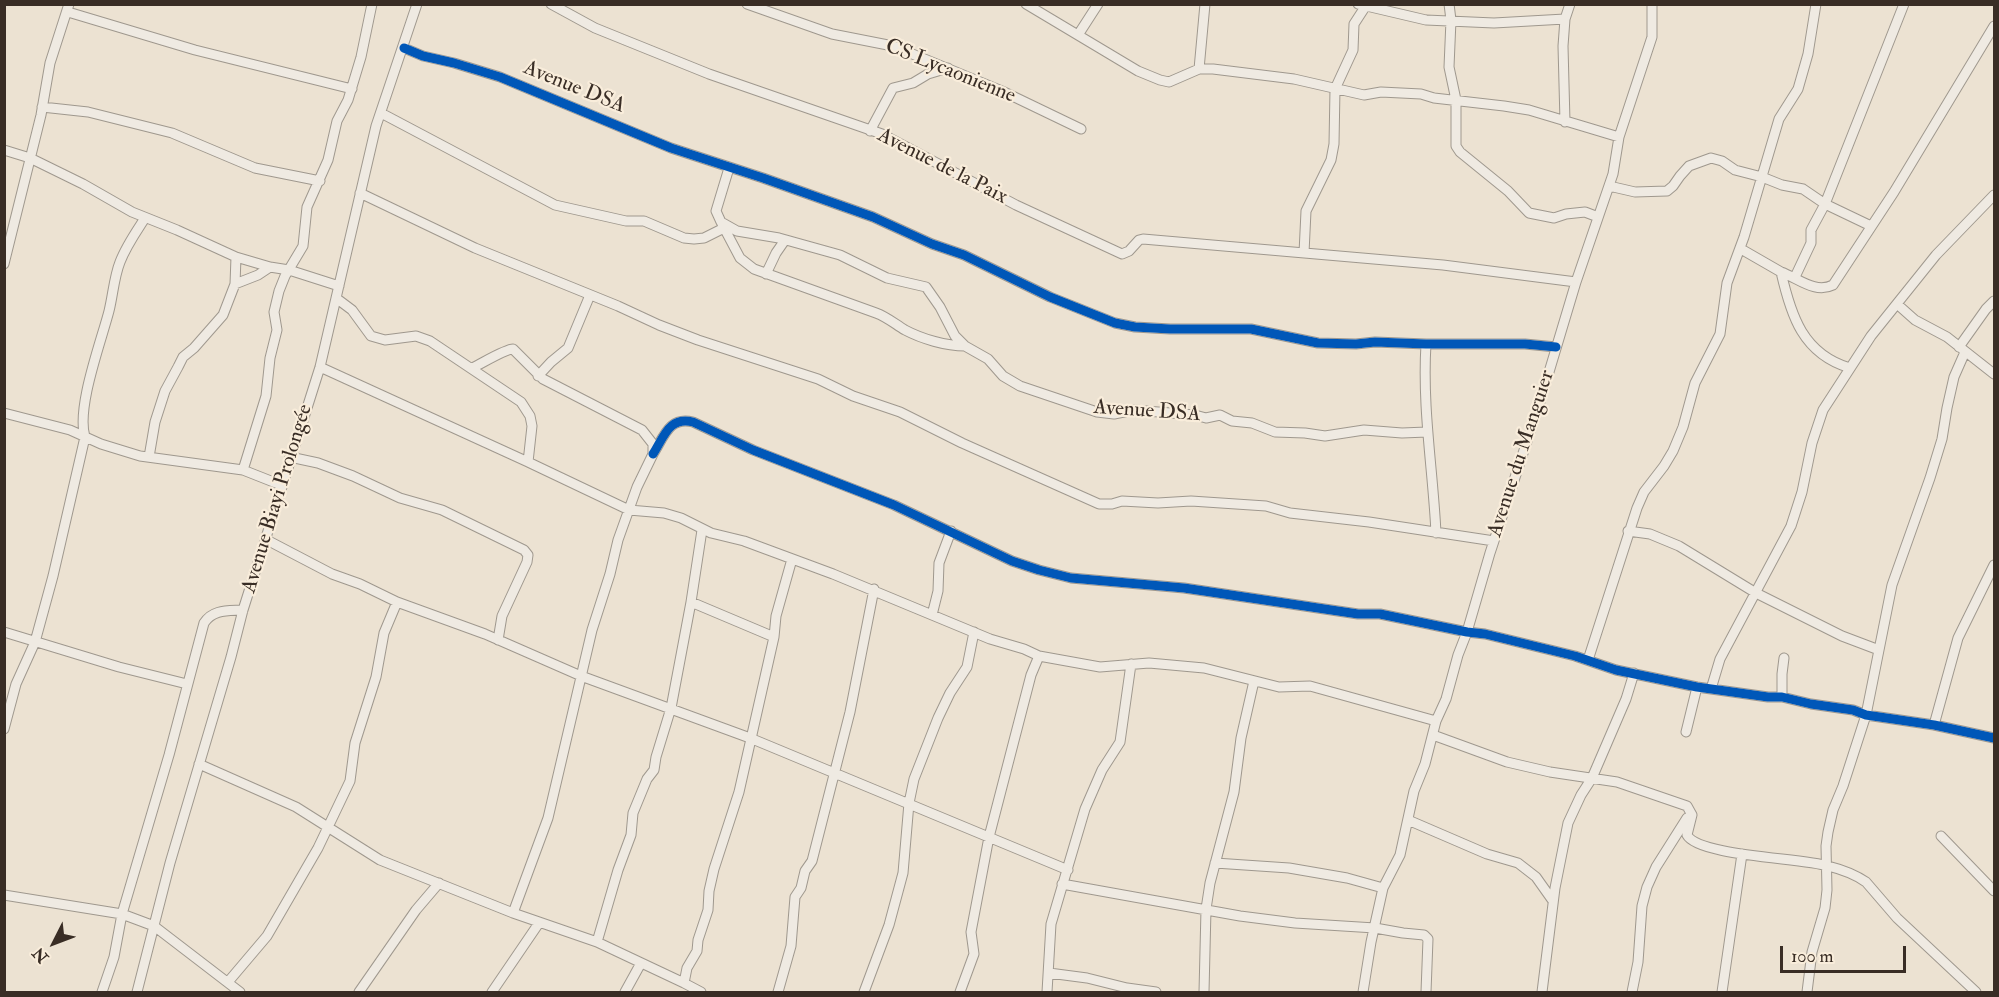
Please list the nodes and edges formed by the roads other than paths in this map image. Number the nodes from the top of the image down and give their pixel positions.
1 (372, 4) edge
2 (417, 4) edge
3 (551, 4) edge
4 (747, 4) edge
5 (1026, 4) edge
6 (1098, 4) edge
7 (1449, 4) edge
8 (1570, 4) edge
9 (1652, 4) edge
10 (1816, 4) edge
11 (1904, 4) edge
12 (1202, 5) edge
13 (1363, 5) edge
14 (68, 8) edge
15 (1451, 20) junction
16 (1565, 20) junction
17 (1995, 26) edge
18 (1078, 35) junction
19 (404, 48) junction
20 (948, 68) junction
21 (1199, 69) junction
22 (352, 88) junction
23 (1335, 89) junction
24 (1455, 100) junction
25 (42, 107) junction
26 (381, 113) junction
27 (1565, 122) junction
28 (1081, 129) dead end
29 (870, 130) junction
30 (1619, 137) junction
31 (4, 150) edge
32 (30, 158) junction
33 (729, 168) junction
34 (1762, 177) junction
35 (320, 181) junction
36 (1609, 186) junction
37 (360, 193) junction
38 (1995, 195) edge
39 (1825, 204) junction
40 (1598, 217) junction
41 (145, 218) junction
42 (723, 225) junction
43 (1871, 226) junction
44 (784, 240) junction
45 (1741, 249) junction
46 (1304, 253) junction
47 (236, 257) junction
48 (4, 264) edge
49 (270, 267) junction
50 (289, 270) junction
51 (1781, 272) junction
52 (766, 274) junction
53 (1795, 277) junction
54 (1576, 282) junction
55 (235, 284) junction
56 (339, 286) junction
57 (590, 295) junction
58 (336, 298) junction
59 (1995, 301) edge
60 (1896, 304) junction
61 (942, 332) junction
62 (1426, 344) junction
63 (965, 346) junction
64 (1556, 347) junction
65 (1962, 350) junction
66 (320, 367) junction
67 (472, 368) junction
68 (1850, 368) junction
69 (1995, 374) edge
70 (538, 376) junction
71 (4, 413) edge
72 (1427, 432) junction
73 (86, 437) junction
74 (653, 454) junction
75 (149, 457) junction
76 (290, 457) junction
77 (528, 462) junction
78 (243, 470) junction
79 (281, 485) junction
80 (629, 510) junction
81 (702, 530) junction
82 (951, 531) junction
83 (1628, 531) junction
84 (1436, 533) junction
85 (265, 539) junction
86 (1494, 542) junction
87 (792, 559) junction
88 (1995, 565) edge
89 (874, 589) junction
90 (1756, 593) junction
91 (397, 602) junction
92 (692, 602) junction
93 (243, 610) junction
94 (932, 615) junction
95 (4, 632) edge
96 (974, 632) junction
97 (1467, 632) junction
98 (774, 637) junction
99 (498, 640) junction
100 (35, 642) junction
101 (1879, 650) junction
102 (1039, 656) junction
103 (1784, 658) dead end
104 (1588, 660) junction
105 (1131, 664) junction
106 (1634, 674) junction
107 (581, 676) junction
108 (1254, 681) junction
109 (187, 684) junction
110 (1697, 687) junction
111 (1710, 689) junction
112 (1782, 697) junction
113 (671, 708) junction
114 (1866, 715) junction
115 (1436, 721) junction
116 (1934, 724) junction
117 (4, 729) edge
118 (1686, 732) dead end
119 (1433, 735) junction
120 (750, 738) junction
121 (1995, 738) edge
122 (199, 764) junction
123 (835, 774) junction
124 (1592, 778) junction
125 (909, 803) junction
126 (1691, 811) junction
127 (1408, 820) junction
128 (327, 827) junction
129 (1941, 836) dead end
130 (989, 837) junction
131 (1742, 854) junction
132 (1215, 863) junction
133 (1828, 866) junction
134 (1068, 870) junction
135 (439, 883) junction
136 (1062, 884) junction
137 (1383, 888) junction
138 (1995, 891) edge
139 (4, 894) edge
140 (1553, 900) junction
141 (1206, 909) junction
142 (513, 913) junction
143 (122, 914) junction
144 (539, 922) junction
145 (154, 926) junction
146 (1375, 928) junction
147 (597, 942) junction
148 (641, 963) junction
149 (1049, 973) junction
150 (228, 982) junction
151 (684, 983) junction
152 (102, 993) edge
153 (137, 993) edge
154 (240, 993) edge
155 (359, 993) edge
156 (492, 993) edge
157 (625, 993) edge
158 (701, 993) edge
159 (778, 993) edge
160 (864, 993) edge
161 (960, 993) edge
162 (1047, 993) edge
163 (1156, 993) edge
164 (1204, 993) edge
165 (1363, 993) edge
166 (1426, 993) edge
167 (1542, 993) edge
168 (1632, 993) edge
169 (1722, 993) edge
170 (1807, 993) edge
171 (1976, 993) edge

1 - 22 street
2 - 19 street, Avenue Biayi Prolongée
3 - 29 street, Avenue de la Paix
4 - 20 street, CS Lycaonienne
5 - 18 street
6 - 18 street
7 - 15 street
8 - 16 street
9 - 30 street, Avenue du Manguier
10 - 34 street
11 - 39 street
12 - 21 street
13 - 15 street
13 - 23 street
14 - 22 street
14 - 25 street
15 - 16 street
15 - 24 street
16 - 27 street
17 - 43 street
18 - 21 street
19 - 26 street, Avenue Biayi Prolongée
19 - 33 street, Avenue DSA
20 - 28 street, CS Lycaonienne
20 - 29 street
21 - 23 street
22 - 35 street
23 - 24 street
23 - 46 street
24 - 27 street
24 - 40 street
25 - 32 street
25 - 35 street
26 - 37 street, Avenue Biayi Prolongée
26 - 42 street
27 - 30 street
29 - 46 street, Avenue de la Paix
30 - 36 street, Avenue du Manguier
31 - 32 street
32 - 41 street
32 - 48 street
33 - 42 street
33 - 62 street, Avenue DSA
34 - 36 street
34 - 39 street
34 - 45 street
35 - 50 street
36 - 40 street, Avenue du Manguier
37 - 56 street, Avenue Biayi Prolongée
37 - 57 street
38 - 60 street
39 - 43 street
39 - 53 street
40 - 54 street, Avenue du Manguier
41 - 47 street
41 - 73 street
42 - 44 street, Avenue DSA
42 - 52 street
43 - 53 street
44 - 52 street
44 - 61 street, Avenue DSA
45 - 51 street
45 - 83 street
46 - 54 street, Avenue de la Paix
47 - 49 street
47 - 55 street
49 - 50 street
49 - 55 street
50 - 56 street
50 - 78 street
51 - 53 street
51 - 68 street
52 - 61 street
54 - 64 street, Avenue du Manguier
55 - 75 street
56 - 58 street, Avenue Biayi Prolongée
57 - 70 street
57 - 84 street
58 - 66 street, Avenue Biayi Prolongée
58 - 67 street
59 - 65 street
60 - 65 street
60 - 68 street
61 - 63 street, Avenue DSA
61 - 63 street
62 - 64 street, Avenue DSA
62 - 72 street
63 - 72 street, Avenue DSA
64 - 86 street, Avenue du Manguier
65 - 69 street
65 - 101 street
66 - 76 street, Avenue Biayi Prolongée
66 - 77 street
67 - 70 street
67 - 77 street
68 - 90 street
70 - 74 street
71 - 73 street
72 - 84 street
73 - 75 street
73 - 100 street
74 - 80 street
74 - 82 street
75 - 78 street
76 - 79 street, Avenue Biayi Prolongée
76 - 99 street
77 - 80 street
78 - 79 street
79 - 85 street, Avenue Biayi Prolongée
80 - 81 street
80 - 107 street
81 - 87 street
81 - 92 street
82 - 94 street
82 - 97 street
83 - 90 street
83 - 104 street
84 - 86 street
85 - 91 street
85 - 93 street, Avenue Biayi Prolongée
86 - 97 street, Avenue du Manguier
87 - 89 street
87 - 98 street
88 - 116 street
89 - 94 street
89 - 123 street
90 - 101 street
90 - 111 street
91 - 99 street
91 - 128 street
92 - 98 street
92 - 113 street
93 - 109 street
93 - 122 street, Avenue Biayi Prolongée
94 - 96 street
95 - 100 street
96 - 102 street
96 - 125 street
97 - 104 street
97 - 115 street, Avenue du Manguier
98 - 120 street
99 - 107 street
100 - 109 street
100 - 117 street
101 - 114 street
102 - 105 street
102 - 130 street
103 - 112 street
104 - 106 street
105 - 108 street
105 - 134 street
106 - 110 street
106 - 124 street
107 - 113 street
107 - 142 street
108 - 115 street
108 - 132 street
109 - 143 street
110 - 111 street
110 - 118 street
111 - 112 street
112 - 114 street
113 - 120 street
113 - 147 street
114 - 116 street
114 - 133 street
115 - 119 street, Avenue du Manguier
116 - 121 street
119 - 124 street
119 - 127 street, Avenue du Manguier
120 - 123 street
120 - 151 street
122 - 128 street
122 - 145 street, Avenue Biayi Prolongée
123 - 125 street
123 - 159 street
124 - 126 street
124 - 140 street
125 - 130 street
125 - 160 street
126 - 131 street
126 - 168 street
127 - 137 street, Avenue du Manguier
127 - 140 street
128 - 135 street
128 - 150 street
129 - 138 street
130 - 134 street
130 - 161 street
131 - 133 street
131 - 169 street
132 - 137 street
132 - 141 street
133 - 170 street
133 - 171 street
134 - 136 street
135 - 142 street
135 - 155 street
136 - 141 street
136 - 149 street
137 - 146 street, Avenue du Manguier
139 - 143 street
140 - 167 street
141 - 146 street
141 - 164 street
142 - 144 street
143 - 145 street
143 - 152 street
144 - 147 street
144 - 156 street
145 - 150 street
145 - 153 street, Avenue Biayi Prolongée
146 - 165 street, Avenue du Manguier
146 - 166 street
147 - 148 street
148 - 151 street
148 - 157 street
149 - 162 street
149 - 163 street
150 - 154 street
151 - 158 street

